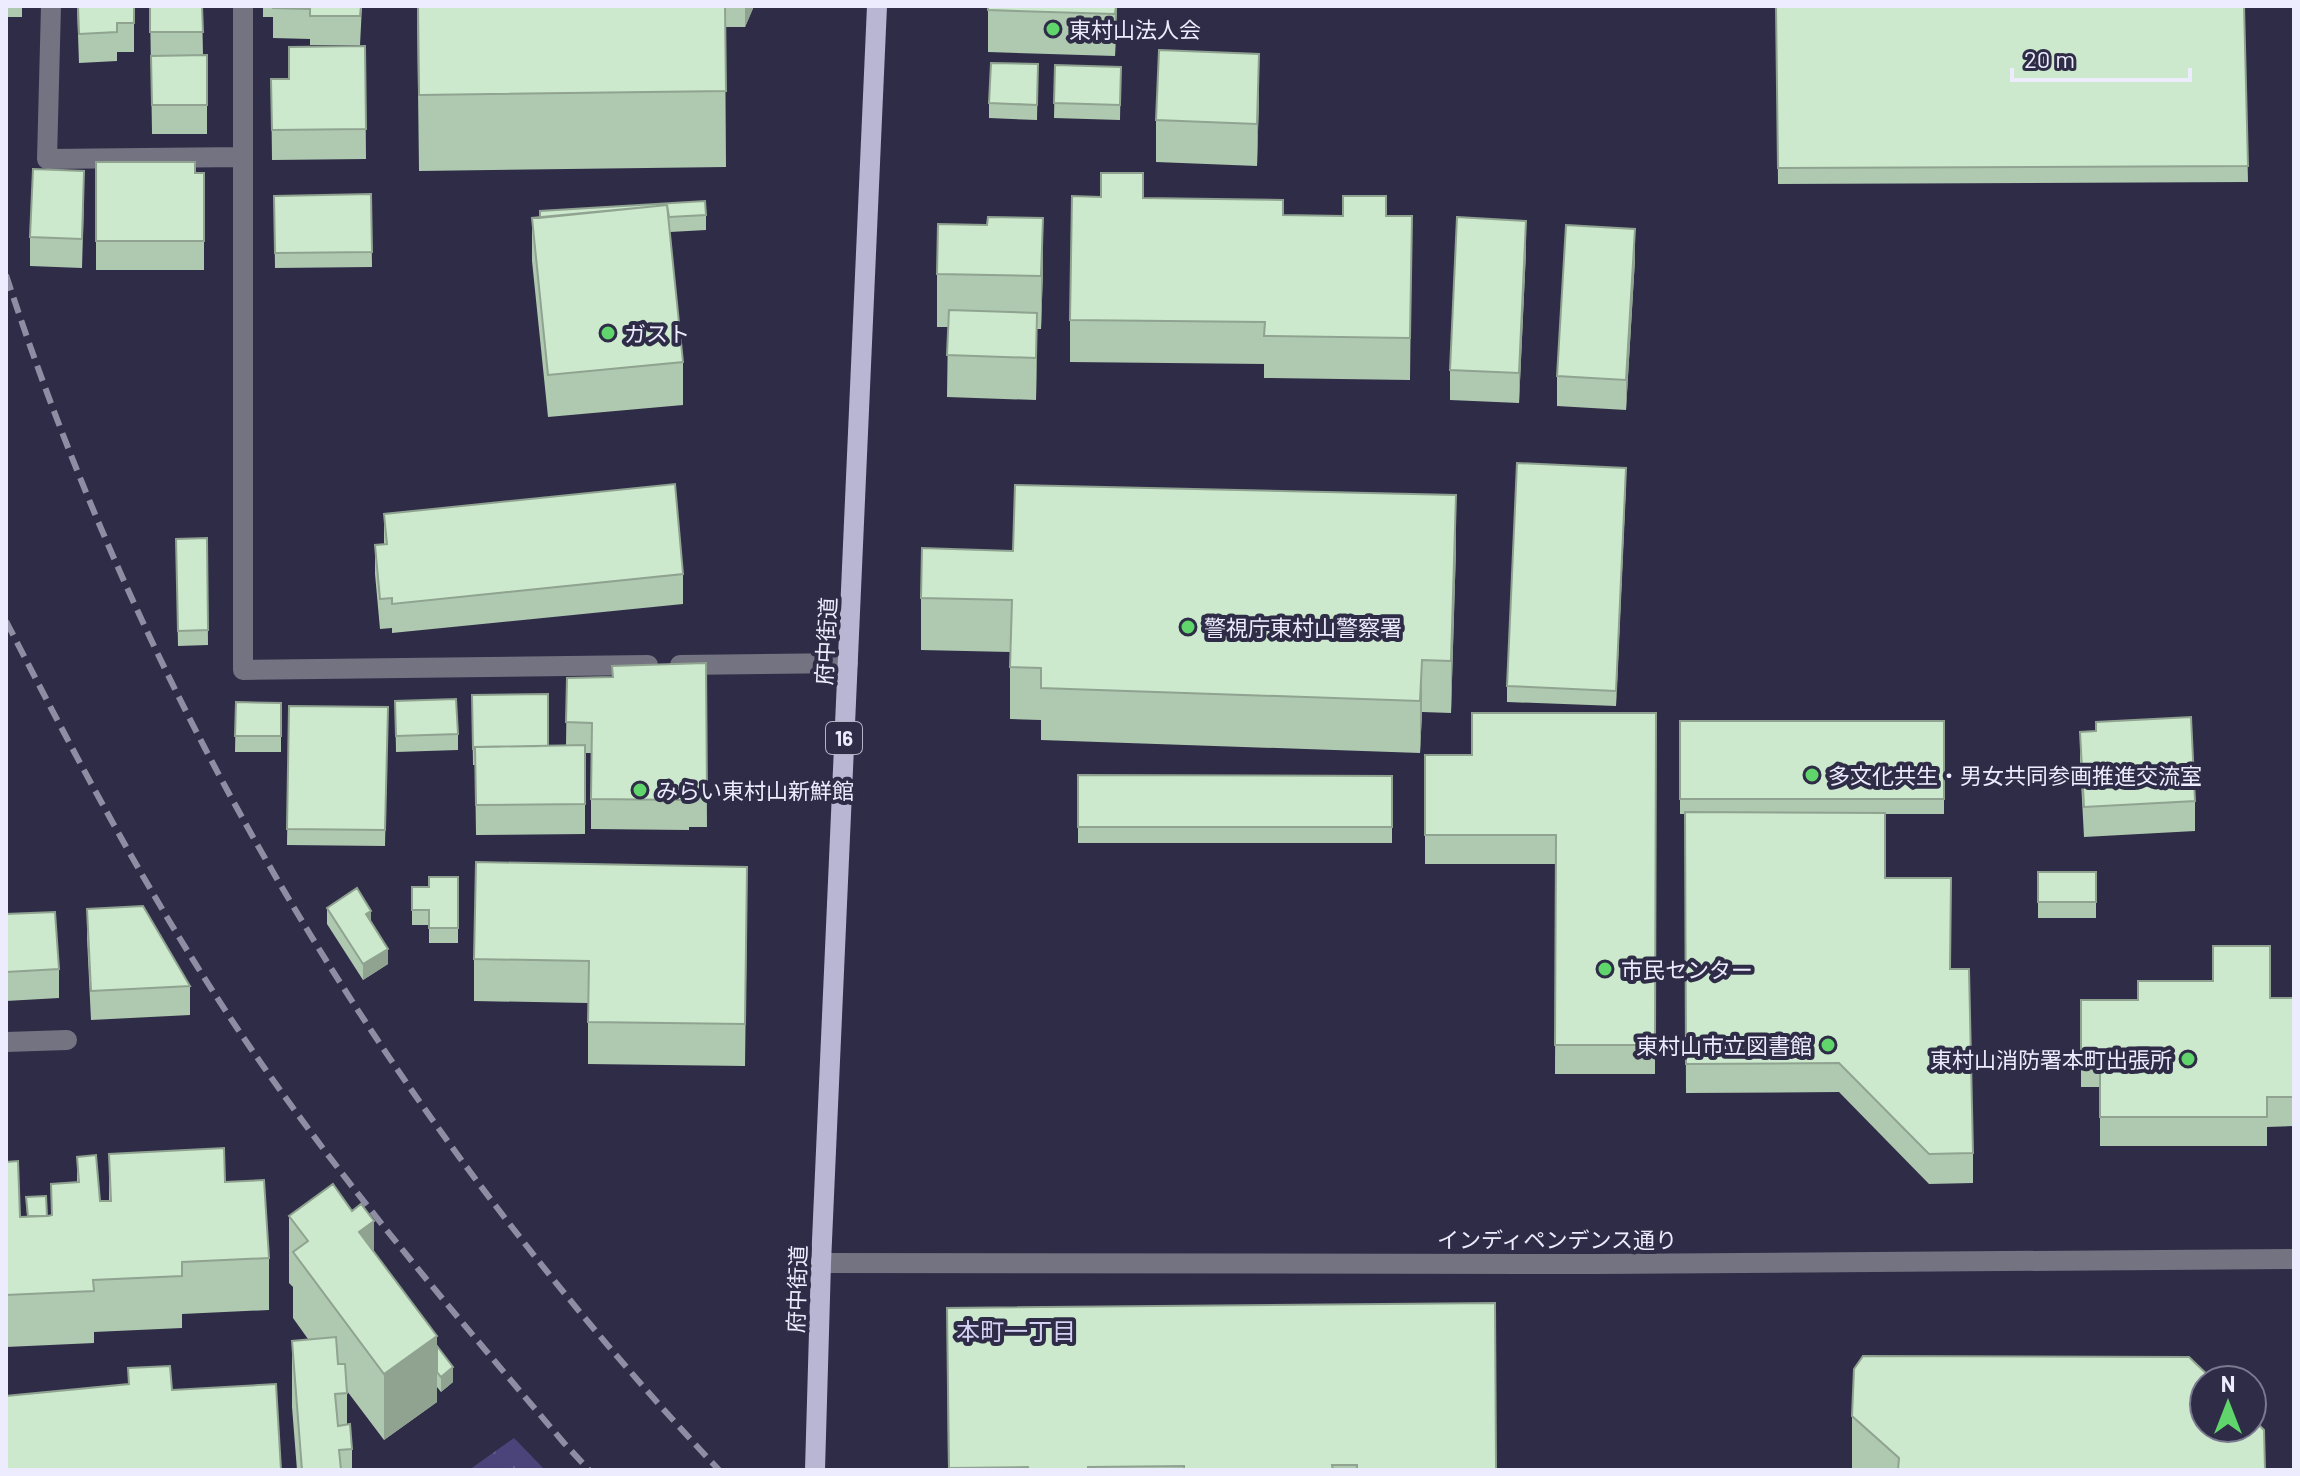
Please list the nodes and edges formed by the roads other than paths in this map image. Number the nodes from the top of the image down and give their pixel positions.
1 (51, 6) edge
2 (243, 6) edge
3 (877, 6) edge
4 (243, 157) junction
5 (848, 663) junction
6 (67, 1040) dead end
7 (6, 1042) edge
8 (2294, 1259) edge
9 (821, 1263) junction
10 (815, 1470) edge

1 - 4 street
2 - 4 street
3 - 5 main road, 府中街道 / 16
4 - 5 street
5 - 9 main road, 府中街道 / 16
6 - 7 street
8 - 9 street, インディペンデンス通り
9 - 10 main road, 府中街道 / 16

